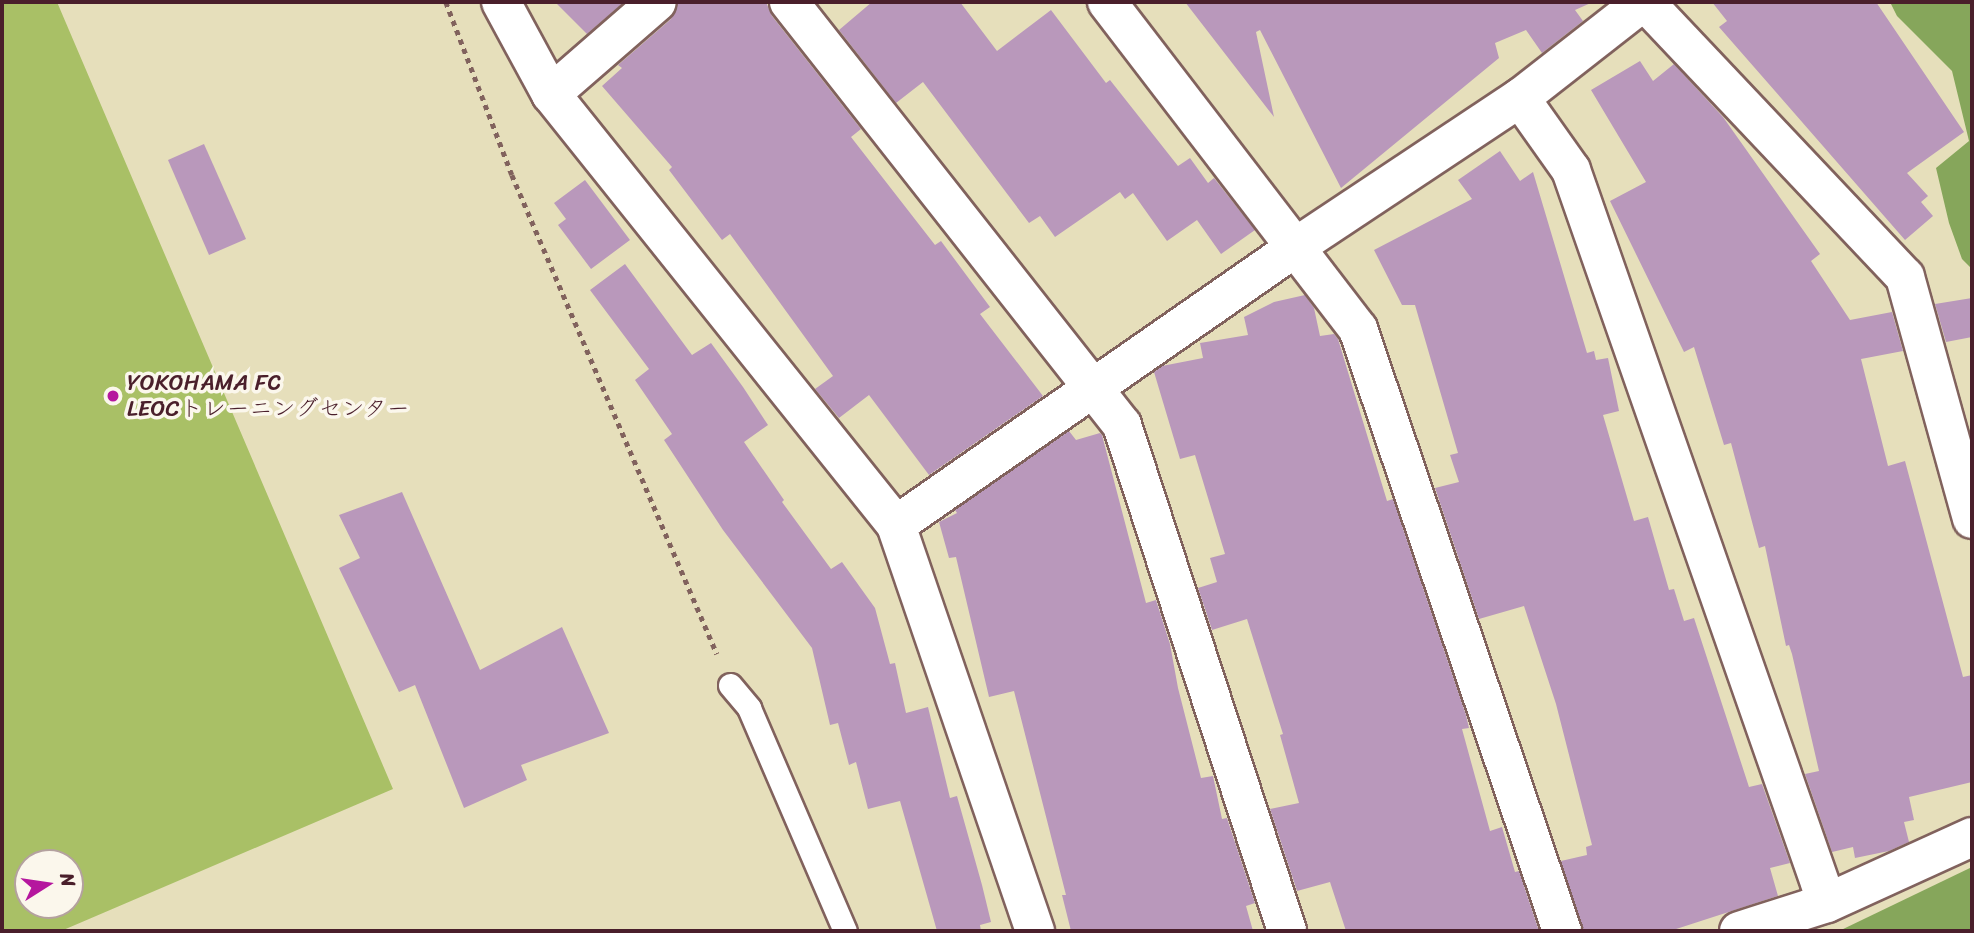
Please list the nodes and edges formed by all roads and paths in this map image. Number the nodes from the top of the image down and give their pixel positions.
1 (446, 2) edge
2 (501, 2) edge
3 (657, 2) edge
4 (789, 2) edge
5 (1107, 2) edge
6 (1644, 2) edge
7 (551, 94) junction
8 (1520, 98) junction
9 (1297, 246) junction
10 (1092, 387) junction
11 (1972, 519) edge
12 (896, 525) junction
13 (730, 684) joint
14 (1972, 838) edge
15 (1828, 903) junction
16 (845, 931) edge
17 (1035, 931) edge
18 (1287, 931) edge
19 (1562, 931) edge
20 (1739, 931) edge

1 - 13 path
2 - 7 street
3 - 7 street
4 - 10 street
5 - 9 street
6 - 8 street
6 - 11 street
7 - 12 street
8 - 9 street
8 - 15 street
9 - 10 street
9 - 19 street
10 - 12 street
10 - 18 street
12 - 17 street
13 - 16 lane
14 - 15 street
15 - 20 street

